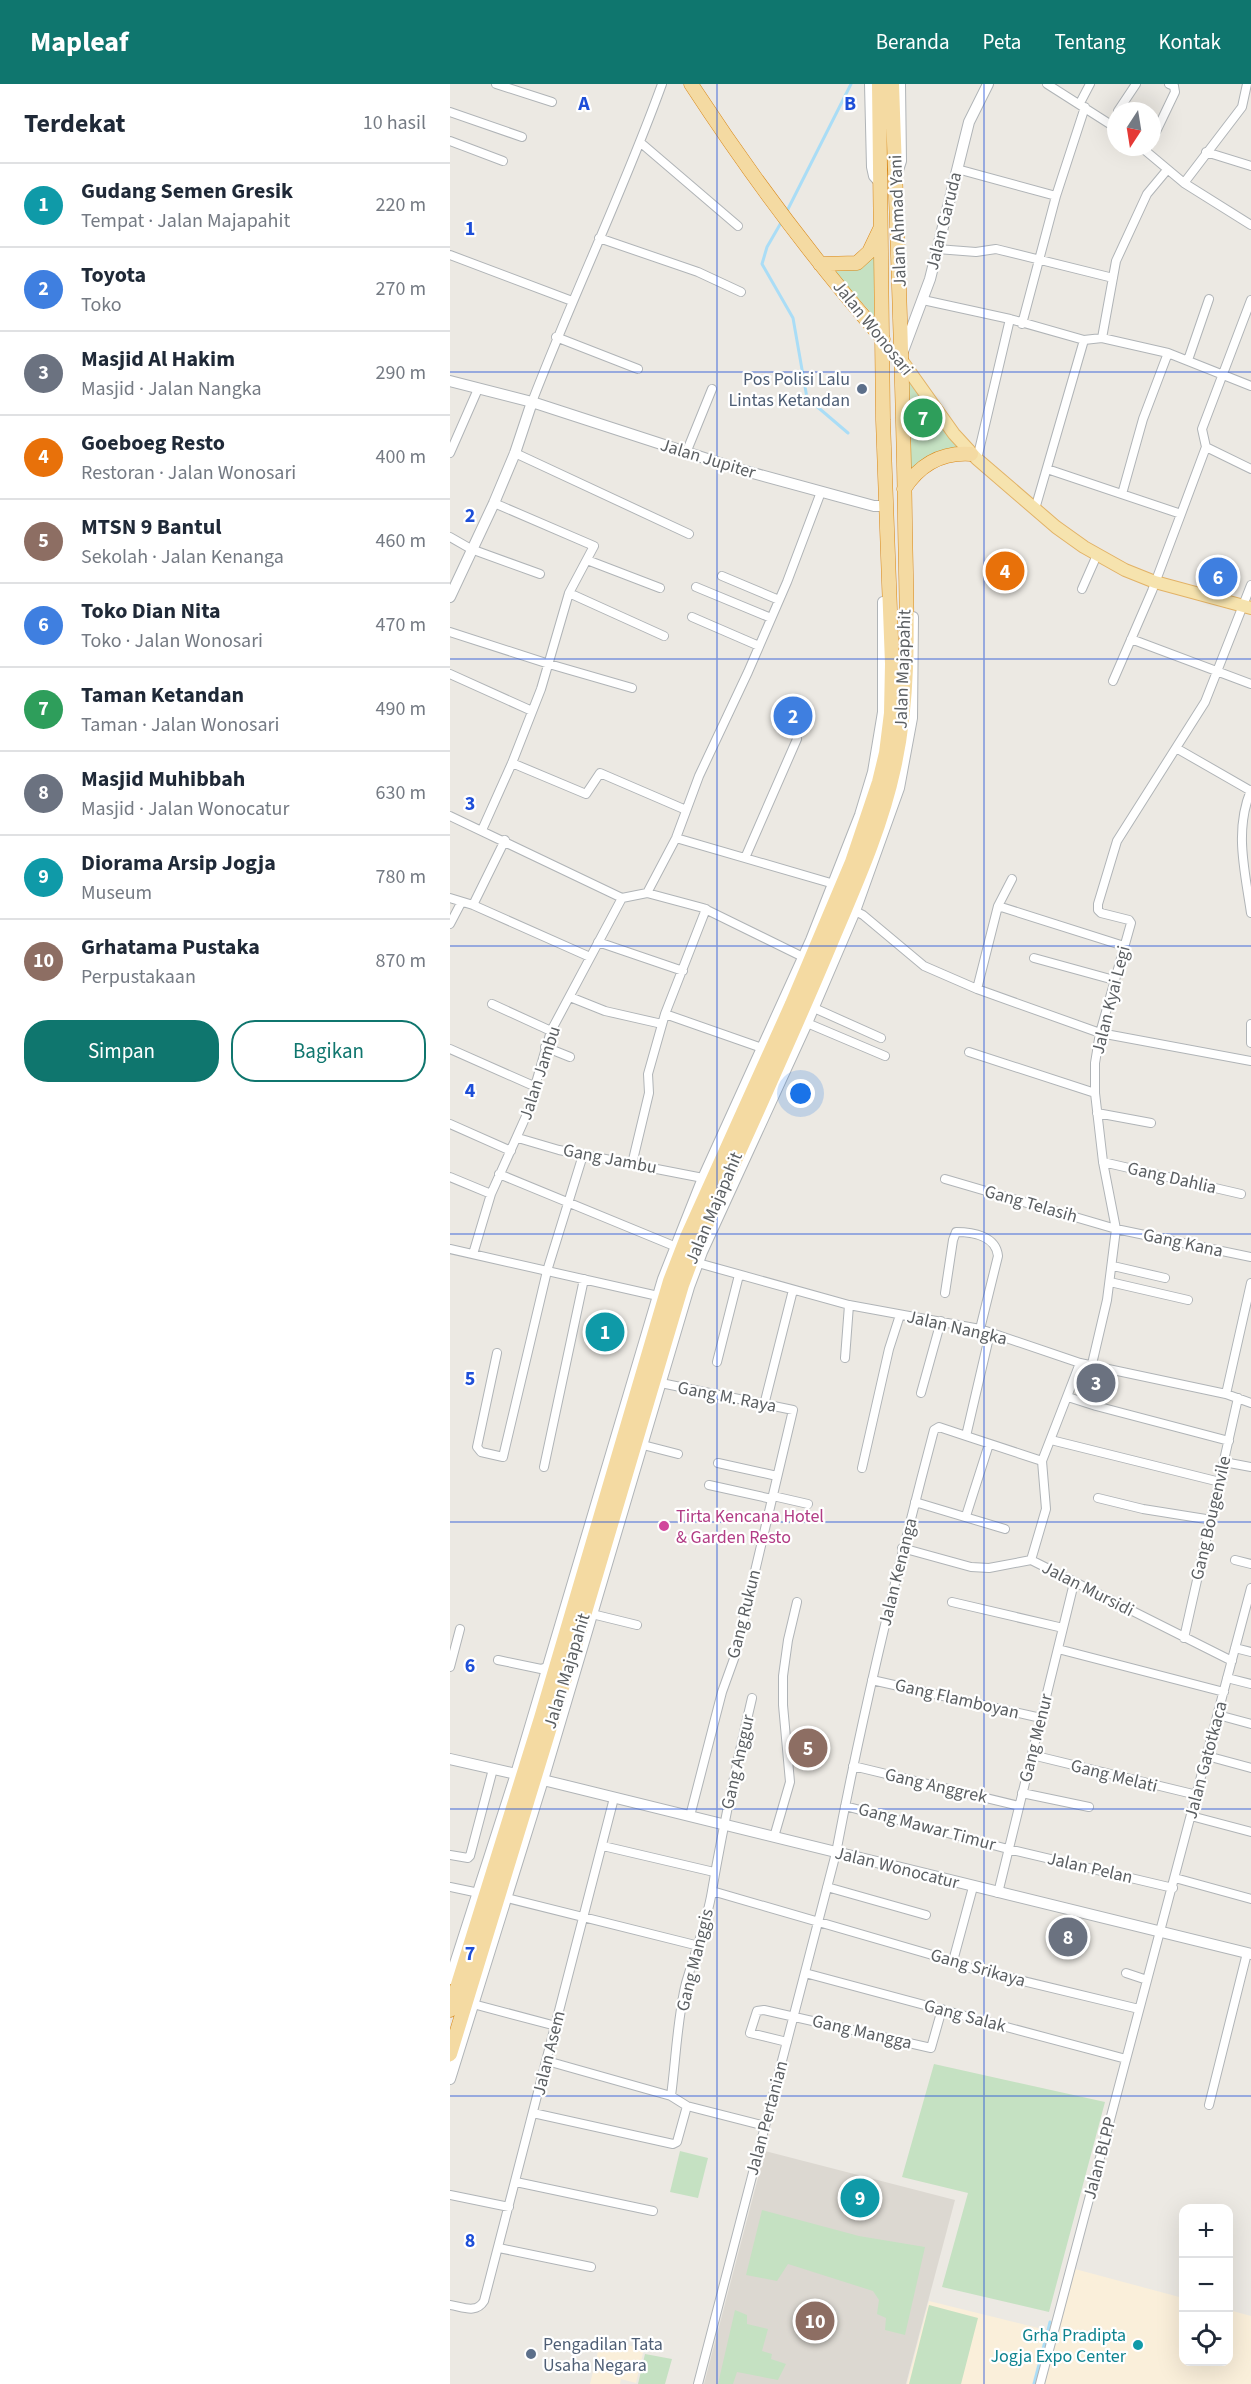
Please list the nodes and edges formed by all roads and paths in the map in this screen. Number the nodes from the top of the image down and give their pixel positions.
1 (496, 84) edge
2 (662, 84) edge
3 (691, 84) edge
4 (870, 84) edge
5 (879, 84) edge
6 (892, 84) edge
7 (900, 84) edge
8 (988, 84) edge
9 (1047, 84) edge
10 (1090, 84) edge
11 (1136, 84) edge
12 (1169, 84) edge
13 (1247, 84) edge
14 (552, 102) dead end
15 (1124, 102) edge
16 (1082, 105) junction
17 (1246, 109) edge
18 (450, 112) edge
19 (1161, 121) edge
20 (1107, 122) edge
21 (522, 137) dead end
22 (450, 141) edge
23 (640, 143) junction
24 (1206, 152) junction
25 (1153, 156) edge
26 (503, 161) dead end
27 (1251, 166) edge
28 (957, 169) junction
29 (1167, 170) junction
30 (895, 176) junction
31 (1184, 183) junction
32 (881, 184) junction
33 (1056, 196) junction
34 (882, 224) junction
35 (1251, 225) edge
36 (738, 226) dead end
37 (599, 238) junction
38 (937, 249) junction
39 (450, 255) edge
40 (1038, 259) junction
41 (820, 264) junction
42 (1113, 278) junction
43 (741, 292) dead end
44 (1209, 299) dead end
45 (923, 300) junction
46 (1251, 300) edge
47 (572, 301) junction
48 (1010, 319) junction
49 (1022, 324) junction
50 (556, 337) junction
51 (882, 337) junction
52 (1102, 338) junction
53 (1084, 340) junction
54 (1168, 353) junction
55 (900, 358) junction
56 (1188, 360) junction
57 (638, 369) dead end
58 (1224, 375) junction
59 (450, 381) edge
60 (1251, 386) edge
61 (478, 389) junction
62 (712, 389) dead end
63 (532, 402) junction
64 (1206, 447) junction
65 (450, 453) edge
66 (515, 453) junction
67 (686, 453) junction
68 (974, 456) junction
69 (1047, 469) junction
70 (1251, 469) edge
71 (904, 489) junction
72 (821, 492) junction
73 (1122, 494) junction
74 (494, 503) junction
75 (886, 506) junction
76 (1035, 509) junction
77 (1181, 514) junction
78 (689, 534) dead end
79 (450, 537) edge
80 (471, 549) junction
81 (1097, 555) junction
82 (587, 560) junction
83 (887, 565) junction
84 (905, 570) junction
85 (540, 574) dead end
86 (722, 576) dead end
87 (1155, 582) junction
88 (1251, 585) edge
89 (696, 587) dead end
90 (660, 588) dead end
91 (1082, 589) dead end
92 (569, 593) junction
93 (450, 597) edge
94 (779, 600) junction
95 (1248, 608) edge
96 (692, 617) dead end
97 (771, 618) junction
98 (450, 632) edge
99 (664, 636) dead end
100 (1131, 639) junction
101 (759, 646) junction
102 (549, 664) junction
103 (1218, 672) junction
104 (450, 674) edge
105 (1113, 681) dead end
106 (1251, 684) edge
107 (632, 688) dead end
108 (532, 711) junction
109 (797, 739) dead end
110 (1176, 748) junction
111 (512, 763) junction
112 (1251, 791) edge
113 (686, 810) junction
114 (450, 816) edge
115 (482, 830) junction
116 (676, 838) junction
117 (505, 840) junction
118 (745, 858) junction
119 (1012, 879) dead end
120 (834, 884) junction
121 (647, 893) junction
122 (450, 898) edge
123 (622, 898) junction
124 (461, 903) junction
125 (472, 905) junction
126 (998, 906) junction
127 (706, 909) junction
128 (855, 911) junction
129 (1251, 912) edge
130 (450, 924) edge
131 (598, 942) junction
132 (1124, 946) junction
133 (590, 957) junction
134 (803, 957) junction
135 (1034, 958) dead end
136 (683, 971) junction
137 (1114, 980) junction
138 (977, 989) junction
139 (570, 997) junction
140 (492, 1004) dead end
141 (804, 1011) junction
142 (665, 1014) junction
143 (662, 1024) junction
144 (1251, 1024) edge
145 (551, 1031) junction
146 (1100, 1033) junction
147 (881, 1038) dead end
148 (1251, 1043) edge
149 (545, 1047) junction
150 (762, 1048) junction
151 (450, 1049) edge
152 (969, 1052) dead end
153 (885, 1056) dead end
154 (570, 1057) dead end
155 (1251, 1061) edge
156 (536, 1087) junction
157 (1095, 1093) junction
158 (1097, 1113) junction
159 (1151, 1123) dead end
160 (450, 1124) edge
161 (518, 1138) junction
162 (511, 1151) junction
163 (583, 1155) junction
164 (740, 1158) junction
165 (1103, 1162) junction
166 (632, 1164) junction
167 (499, 1174) junction
168 (450, 1177) edge
169 (703, 1178) junction
170 (945, 1179) dead end
171 (491, 1194) junction
172 (1241, 1194) dead end
173 (567, 1202) junction
174 (1116, 1229) junction
175 (674, 1246) junction
176 (450, 1249) edge
177 (472, 1254) junction
178 (1251, 1257) edge
179 (698, 1263) junction
180 (1113, 1266) junction
181 (548, 1271) junction
182 (739, 1275) junction
183 (1165, 1278) dead end
184 (584, 1279) junction
185 (1110, 1282) junction
186 (1251, 1283) edge
187 (793, 1290) junction
188 (945, 1293) dead end
189 (657, 1296) junction
190 (1188, 1300) dead end
191 (849, 1305) junction
192 (900, 1315) junction
193 (941, 1321) junction
194 (980, 1329) junction
195 (990, 1333) junction
196 (497, 1353) dead end
197 (844, 1358) dead end
198 (717, 1362) dead end
199 (1080, 1363) junction
200 (1092, 1364) junction
201 (661, 1383) junction
202 (921, 1393) dead end
203 (1226, 1394) junction
204 (1068, 1396) junction
205 (1238, 1398) junction
206 (1251, 1403) edge
207 (764, 1405) junction
208 (793, 1410) joint
209 (966, 1436) junction
210 (1050, 1440) junction
211 (1229, 1441) junction
212 (643, 1444) junction
213 (989, 1444) junction
214 (678, 1454) dead end
215 (1042, 1461) junction
216 (1224, 1461) junction
217 (718, 1463) dead end
218 (544, 1467) dead end
219 (1251, 1467) edge
220 (862, 1468) dead end
221 (777, 1476) junction
222 (1220, 1482) junction
223 (710, 1485) dead end
224 (772, 1497) junction
225 (1098, 1498) dead end
226 (915, 1502) junction
227 (808, 1504) dead end
228 (618, 1514) junction
229 (966, 1516) junction
230 (1212, 1520) junction
231 (1005, 1529) dead end
232 (902, 1548) junction
233 (1031, 1560) junction
234 (1235, 1560) dead end
235 (1251, 1564) edge
236 (1074, 1583) junction
237 (1251, 1588) edge
238 (797, 1602) dead end
239 (952, 1602) dead end
240 (585, 1605) junction
241 (1248, 1613) edge
242 (637, 1625) dead end
243 (574, 1628) junction
244 (1063, 1628) junction
245 (460, 1629) dead end
246 (1184, 1638) junction
247 (1235, 1648) junction
248 (1058, 1649) junction
249 (1251, 1652) edge
250 (498, 1660) dead end
251 (1232, 1661) junction
252 (450, 1667) edge
253 (547, 1667) junction
254 (1227, 1678) junction
255 (873, 1680) junction
256 (1251, 1684) edge
257 (1224, 1692) junction
258 (752, 1698) dead end
259 (1218, 1715) junction
260 (1041, 1718) junction
261 (1251, 1724) edge
262 (1032, 1755) junction
263 (1207, 1756) junction
264 (450, 1759) edge
265 (853, 1767) junction
266 (1251, 1768) edge
267 (493, 1769) junction
268 (516, 1774) junction
269 (543, 1780) junction
270 (1022, 1793) junction
271 (1197, 1795) junction
272 (614, 1798) junction
273 (845, 1806) junction
274 (1019, 1806) junction
275 (1089, 1807) dead end
276 (690, 1816) junction
277 (1191, 1816) junction
278 (723, 1825) junction
279 (1251, 1832) edge
280 (774, 1837) junction
281 (603, 1846) junction
282 (1008, 1849) junction
283 (836, 1853) junction
284 (450, 1855) edge
285 (714, 1872) junction
286 (1174, 1883) junction
287 (450, 1887) edge
288 (827, 1887) junction
289 (973, 1887) junction
290 (712, 1891) junction
291 (479, 1893) junction
292 (998, 1893) junction
293 (507, 1898) junction
294 (1251, 1899) edge
295 (926, 1915) dead end
296 (584, 1918) junction
297 (818, 1923) junction
298 (1159, 1932) junction
299 (699, 1946) junction
300 (1249, 1954) edge
301 (953, 1961) junction
302 (805, 1973) junction
303 (1126, 1973) dead end
304 (1147, 1980) junction
305 (453, 1982) edge
306 (473, 2004) junction
307 (942, 2009) junction
308 (1139, 2009) junction
309 (450, 2010) edge
310 (794, 2016) junction
311 (556, 2026) junction
312 (787, 2042) junction
313 (450, 2054) edge
314 (1126, 2059) junction
315 (547, 2061) junction
316 (450, 2079) edge
317 (671, 2096) junction
318 (1209, 2105) dead end
319 (687, 2106) junction
320 (533, 2113) junction
321 (765, 2126) junction
322 (516, 2182) junction
323 (450, 2195) edge
324 (509, 2207) junction
325 (653, 2211) dead end
326 (499, 2248) junction
327 (591, 2267) dead end
328 (450, 2305) edge
329 (698, 2384) edge
330 (1040, 2384) edge

1 - 14 street
2 - 23 street
3 - 41 highway, Jalan Wonosari
4 - 32 street
5 - 32 highway, Jalan Ahmad Yani
6 - 30 highway, Jalan Ahmad Yani
7 - 30 street
8 - 28 street, Jalan Garuda
9 - 16 street
10 - 16 street
11 - 15 street
12 - 19 street
13 - 17 street
16 - 20 street
16 - 33 street
17 - 24 street
18 - 21 street
22 - 26 street
23 - 36 street
23 - 37 street
24 - 27 street
24 - 31 street
25 - 29 street
28 - 33 street
28 - 38 street, Jalan Garuda
29 - 31 street
29 - 42 street
30 - 55 highway, Jalan Ahmad Yani
31 - 35 street
32 - 34 highway, Jalan Ahmad Yani
33 - 40 street
34 - 41 highway
34 - 51 highway, Jalan Ahmad Yani
37 - 43 street
37 - 47 street
38 - 40 street
38 - 45 street, Jalan Garuda
39 - 47 street
40 - 42 street
40 - 49 street
41 - 51 highway, Jalan Wonosari
42 - 52 street
44 - 56 street
45 - 48 street
45 - 55 street, Jalan Garuda
46 - 58 street
47 - 50 street
48 - 49 street
48 - 68 street
49 - 53 street
50 - 57 street
50 - 63 street
51 - 55 highway, Jalan Wonosari
51 - 75 highway, Jalan Majapahit
52 - 53 street
52 - 54 street
53 - 69 street
54 - 56 street
54 - 73 street
55 - 68 main road, Jalan Wonosari
55 - 71 highway, Jalan Majapahit
56 - 58 street
58 - 60 street
58 - 64 street
59 - 61 street, Jalan Jupiter
61 - 63 street, Jalan Jupiter
61 - 65 street
62 - 67 street
63 - 66 street
63 - 67 street, Jalan Jupiter
64 - 70 street
64 - 77 street
66 - 74 street
66 - 78 street
67 - 72 street, Jalan Jupiter
68 - 71 highway
68 - 76 main road, Jalan Wonosari
69 - 73 street
69 - 76 street
71 - 84 highway, Jalan Majapahit
72 - 75 street, Jalan Jupiter
72 - 94 street
73 - 77 street
74 - 80 street
74 - 82 street
75 - 83 highway, Jalan Majapahit
76 - 81 main road, Jalan Wonosari
77 - 87 street
79 - 80 street
80 - 85 street
80 - 93 street
81 - 87 main road, Jalan Wonosari
81 - 91 street
82 - 90 street
82 - 92 street
83 - 120 street
83 - 141 highway, Jalan Majapahit
84 - 128 street
84 - 141 highway, Jalan Majapahit
86 - 94 street
87 - 95 main road, Jalan Wonosari
87 - 100 street
88 - 95 street
89 - 97 street
92 - 99 street
92 - 102 street
94 - 97 street
95 - 103 street
96 - 101 street
97 - 101 street
98 - 102 street
100 - 103 street
100 - 105 street
101 - 113 street
102 - 107 street
102 - 108 street
103 - 106 street
103 - 110 street
104 - 108 street
108 - 111 street
109 - 118 street
110 - 112 street
110 - 132 street, Jalan Kyai Legi
111 - 113 street
111 - 115 street
112 - 129 street
113 - 116 street
114 - 115 street
115 - 117 street
116 - 118 street
116 - 121 street
117 - 123 street
117 - 125 street
118 - 120 street
119 - 126 street
120 - 134 street
121 - 123 street
121 - 127 street
122 - 124 street
123 - 131 street, Jalan Jambu
124 - 125 street
124 - 130 street
125 - 133 street
126 - 132 street
126 - 138 street
127 - 134 street
127 - 136 street
128 - 138 street
128 - 141 street
131 - 133 street, Jalan Jambu
131 - 136 street
132 - 137 street, Jalan Kyai Legi
133 - 139 street, Jalan Jambu
134 - 150 street
135 - 137 street
136 - 142 street
137 - 146 street, Jalan Kyai Legi
138 - 146 street
139 - 143 street
139 - 145 street, Jalan Jambu
140 - 145 street
141 - 147 street
141 - 153 street
141 - 164 highway, Jalan Majapahit
141 - 240 highway, Jalan Majapahit
142 - 143 street
142 - 150 street
143 - 166 street
144 - 148 street
145 - 149 street, Jalan Jambu
146 - 155 street
146 - 157 street, Jalan Kyai Legi
149 - 154 street
149 - 156 street, Jalan Jambu
150 - 169 street
151 - 156 street
152 - 157 street
156 - 161 street, Jalan Jambu
157 - 158 street, Jalan Kyai Legi
158 - 159 street
158 - 165 street, Jalan Kyai Legi
160 - 162 street
161 - 162 street, Jalan Jambu
161 - 163 street, Gang Jambu
162 - 167 street, Jalan Jambu
163 - 166 street, Gang Jambu
163 - 173 street
164 - 179 street
164 - 228 highway, Jalan Majapahit
165 - 172 street, Gang Dahlia
165 - 174 street, Jalan Kyai Legi
166 - 169 street, Gang Jambu
167 - 171 street, Jalan Jambu
167 - 173 street
168 - 171 street
169 - 175 street
170 - 174 street, Gang Telasih
171 - 177 street, Jalan Jambu
173 - 175 street
173 - 181 street
174 - 178 street, Gang Kana
174 - 180 street, Jalan Kyai Legi
175 - 189 street
176 - 177 street
177 - 181 street
179 - 182 street, Jalan Nangka
179 - 201 street
180 - 183 street
180 - 185 street, Jalan Kyai Legi
181 - 184 street
181 - 196 street
182 - 187 street, Jalan Nangka
182 - 198 street
184 - 189 street
184 - 218 street
185 - 190 street
185 - 200 street, Jalan Kyai Legi
186 - 203 street
187 - 191 street, Jalan Nangka
187 - 207 street
188 - 194 street
189 - 253 street
191 - 192 street, Jalan Nangka
191 - 197 street
192 - 193 street, Jalan Nangka
192 - 220 street
193 - 194 street, Jalan Nangka
193 - 202 street
194 - 195 street, Jalan Nangka
195 - 199 street, Jalan Nangka
195 - 209 street
199 - 200 street, Jalan Nangka
199 - 204 street
200 - 203 street, Jalan Nangka
201 - 207 street, Gang M. Raya
201 - 212 street
203 - 205 street, Jalan Nangka
204 - 210 street
204 - 211 street
205 - 206 street, Jalan Nangka
205 - 211 street, Gang Bougenvile
207 - 208 street, Gang M. Raya
208 - 221 street, Gang Rukun
209 - 213 street
209 - 226 street, Jalan Kenanga
210 - 215 street
210 - 222 street
211 - 216 street, Gang Bougenvile
212 - 214 street
212 - 228 street
213 - 215 street
213 - 229 street
215 - 233 street
216 - 219 street
216 - 222 street, Gang Bougenvile
217 - 221 street
221 - 224 street, Gang Rukun
222 - 230 street, Gang Bougenvile
223 - 224 street
224 - 227 street
224 - 276 street, Gang Rukun
225 - 230 street
226 - 229 street
226 - 232 street, Jalan Kenanga
228 - 240 highway, Jalan Majapahit
229 - 231 street
230 - 246 street, Gang Bougenvile
232 - 233 street, Jalan Mursidi
232 - 255 street, Jalan Kenanga
233 - 236 street, Jalan Mursidi
234 - 235 street
236 - 244 street, Gang Menur
236 - 246 street, Jalan Mursidi
237 - 241 street, Jalan Gatotkaca
238 - 280 street
239 - 244 street
240 - 242 street
240 - 243 highway, Jalan Majapahit
240 - 269 street
241 - 247 street, Jalan Gatotkaca
243 - 305 highway, Jalan Majapahit
243 - 313 highway, Jalan Majapahit
244 - 248 street, Gang Menur
245 - 252 street
246 - 251 street, Jalan Mursidi
247 - 249 street
247 - 251 street, Jalan Gatotkaca
248 - 257 street
248 - 260 street, Gang Menur
250 - 253 street
251 - 254 street, Jalan Gatotkaca
253 - 268 street
254 - 256 street
254 - 257 street, Jalan Gatotkaca
255 - 260 street, Gang Flamboyan
255 - 265 street, Jalan Kenanga
257 - 259 street, Jalan Gatotkaca
258 - 278 street, Gang Anggur
259 - 261 street
259 - 263 street, Jalan Gatotkaca
260 - 262 street, Gang Menur
262 - 270 street, Gang Menur
262 - 271 street, Gang Melati
263 - 266 street
263 - 271 street, Jalan Gatotkaca
264 - 267 street
265 - 273 street, Jalan Kenanga
265 - 274 street, Gang Anggrek
267 - 268 street
267 - 284 street
268 - 291 street
269 - 272 street, Jalan Wonocatur
269 - 293 street
270 - 274 street, Gang Menur
270 - 275 street
271 - 277 street, Jalan Gatotkaca
272 - 276 street, Jalan Wonocatur
272 - 281 street, Jalan Asem
273 - 282 street, Gang Mawar Timur
273 - 283 street, Jalan Kenanga
274 - 282 street, Gang Menur
276 - 278 street, Jalan Wonocatur
277 - 279 street
277 - 286 street, Jalan Gatotkaca
278 - 280 street, Jalan Wonocatur
278 - 285 street, Gang Manggis
280 - 283 street, Jalan Wonocatur
281 - 285 street
281 - 296 street, Jalan Asem
282 - 286 street, Jalan Pelan
282 - 292 street, Gang Menur
283 - 288 street, Jalan Pertanian
283 - 289 street, Jalan Wonocatur
285 - 290 street, Gang Manggis
286 - 294 street, Jalan Pelan
286 - 298 street, Jalan Gatotkaca
287 - 291 street
288 - 295 street
288 - 297 street, Jalan Pertanian
289 - 292 street, Jalan Wonocatur
289 - 301 street
290 - 297 street, Gang Srikaya
290 - 299 street, Gang Manggis
291 - 305 street
292 - 298 street, Jalan Wonocatur
293 - 296 street
293 - 306 street
296 - 299 street
296 - 311 street, Jalan Asem
297 - 301 street, Gang Srikaya
297 - 302 street, Jalan Pertanian
298 - 300 street, Jalan Wonocatur
298 - 304 street, Jalan BLPP
299 - 317 street, Gang Manggis
300 - 318 street
301 - 308 street, Gang Srikaya
302 - 307 street, Gang Salak
302 - 310 street, Jalan Pertanian
303 - 304 street
304 - 308 street, Jalan BLPP
305 - 309 highway, Jalan Majapahit
306 - 311 street
306 - 316 street
307 - 310 street, Gang Mangga
307 - 314 street, Gang Salak
308 - 314 street, Jalan BLPP
310 - 312 street, Jalan Pertanian
310 - 312 street, Gang Mangga
311 - 315 street, Jalan Asem
312 - 321 street, Jalan Pertanian
314 - 330 street, Jalan BLPP
315 - 317 street
315 - 320 street, Jalan Asem
317 - 319 street
319 - 320 street
319 - 321 street
320 - 322 street, Jalan Asem
321 - 329 street, Jalan Pertanian
322 - 324 street, Jalan Asem
322 - 325 street
323 - 324 street
324 - 326 street, Jalan Asem
326 - 327 street
326 - 328 street, Jalan Asem

